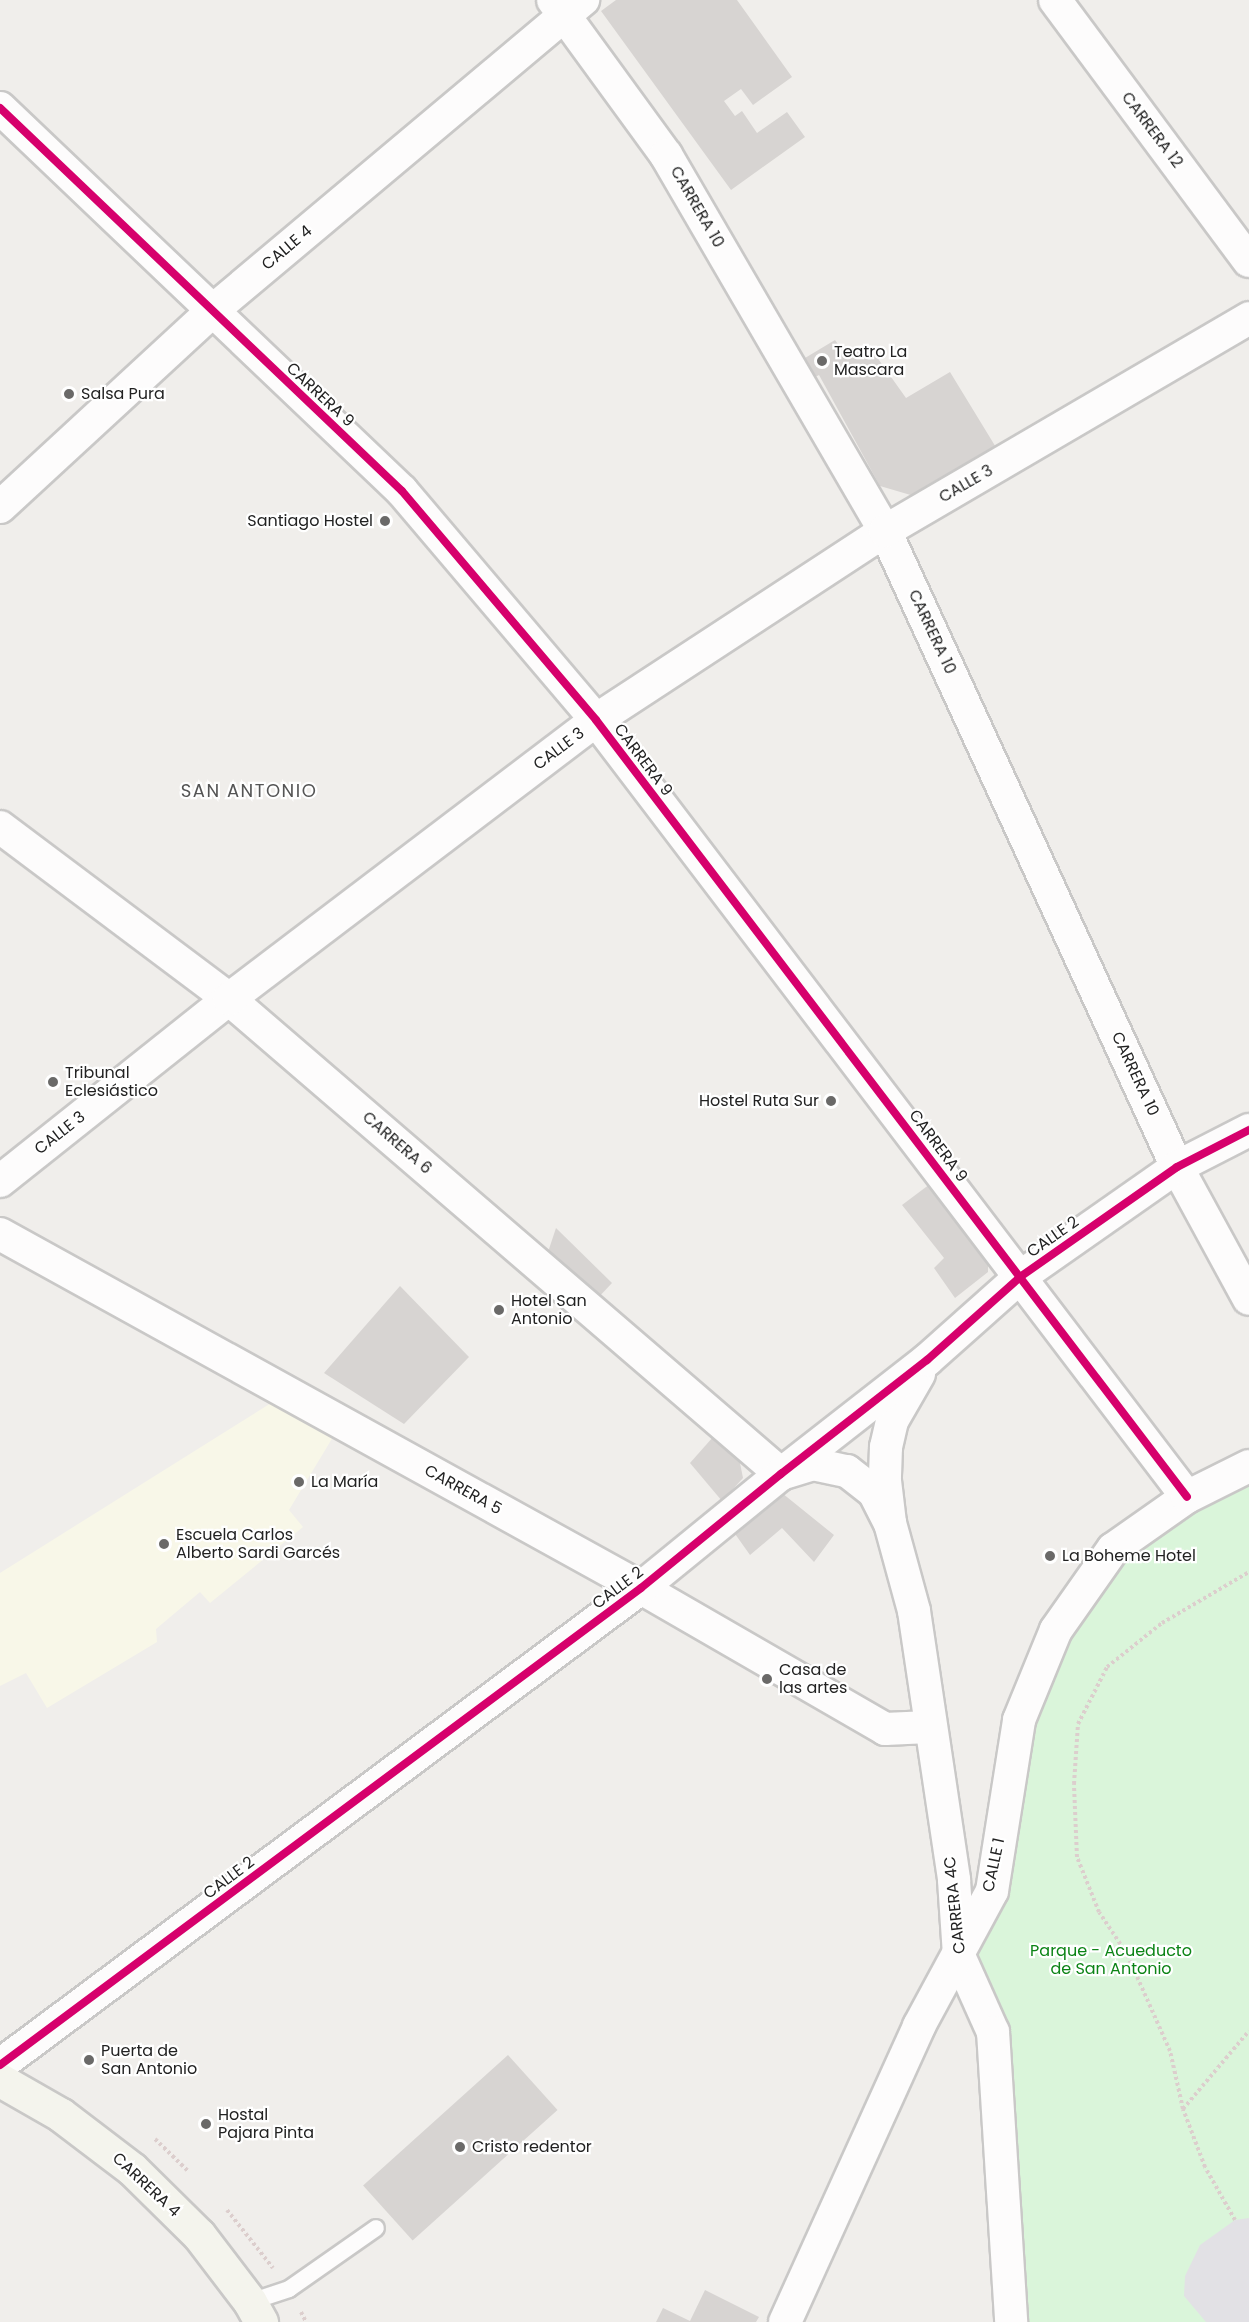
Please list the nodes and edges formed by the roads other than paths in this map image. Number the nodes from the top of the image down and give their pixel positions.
1 (1055, 0) edge
2 (567, 5) edge
3 (0, 108) edge
4 (1249, 261) edge
5 (211, 312) junction
6 (1249, 318) edge
7 (0, 507) edge
8 (885, 531) junction
9 (596, 720) junction
10 (0, 827) edge
11 (229, 999) junction
12 (1249, 1130) edge
13 (1177, 1167) junction
14 (0, 1180) edge
15 (0, 1234) edge
16 (1020, 1277) junction
17 (1249, 1299) edge
18 (927, 1360) junction
19 (1249, 1466) edge
20 (781, 1474) junction
21 (1187, 1497) junction
22 (890, 1523) junction
23 (641, 1588) junction
24 (929, 1727) junction
25 (959, 1956) junction
26 (0, 2065) edge
27 (0, 2080) edge
28 (376, 2228) dead end
29 (256, 2312) edge
30 (785, 2322) edge
31 (1011, 2322) edge

1 - 4 street, CARRERA 12
2 - 5 street, CALLE 4
2 - 8 street, CARRERA 10
3 - 5 street, CARRERA 9
5 - 7 street, CALLE 4
5 - 9 street, CARRERA 9
6 - 8 street, CALLE 3
8 - 9 street, CALLE 3
8 - 13 street, CARRERA 10
9 - 11 street, CALLE 3
9 - 16 street, CARRERA 9
10 - 11 street, CARRERA 6
11 - 14 street, CALLE 3
11 - 20 street, CARRERA 6
12 - 13 street, CALLE 2
13 - 16 street, CALLE 2
13 - 17 street, CARRERA 10
15 - 23 street, CARRERA 5
16 - 18 street, CALLE 2
16 - 21 street, CARRERA 9
18 - 20 street, CALLE 2
18 - 22 street, CARRERA 4C
19 - 21 street, CALLE 1
20 - 22 street, CARRERA 4C
20 - 23 street, CALLE 2
21 - 25 street, CALLE 1
22 - 24 street, CARRERA 4C
23 - 24 street, CARRERA 5
23 - 26 street, CALLE 2
24 - 25 street, CARRERA 4C
25 - 30 street, CALLE 1
25 - 31 street, CARRERA 4C
27 - 29 main road, CARRERA 4
28 - 29 lane

